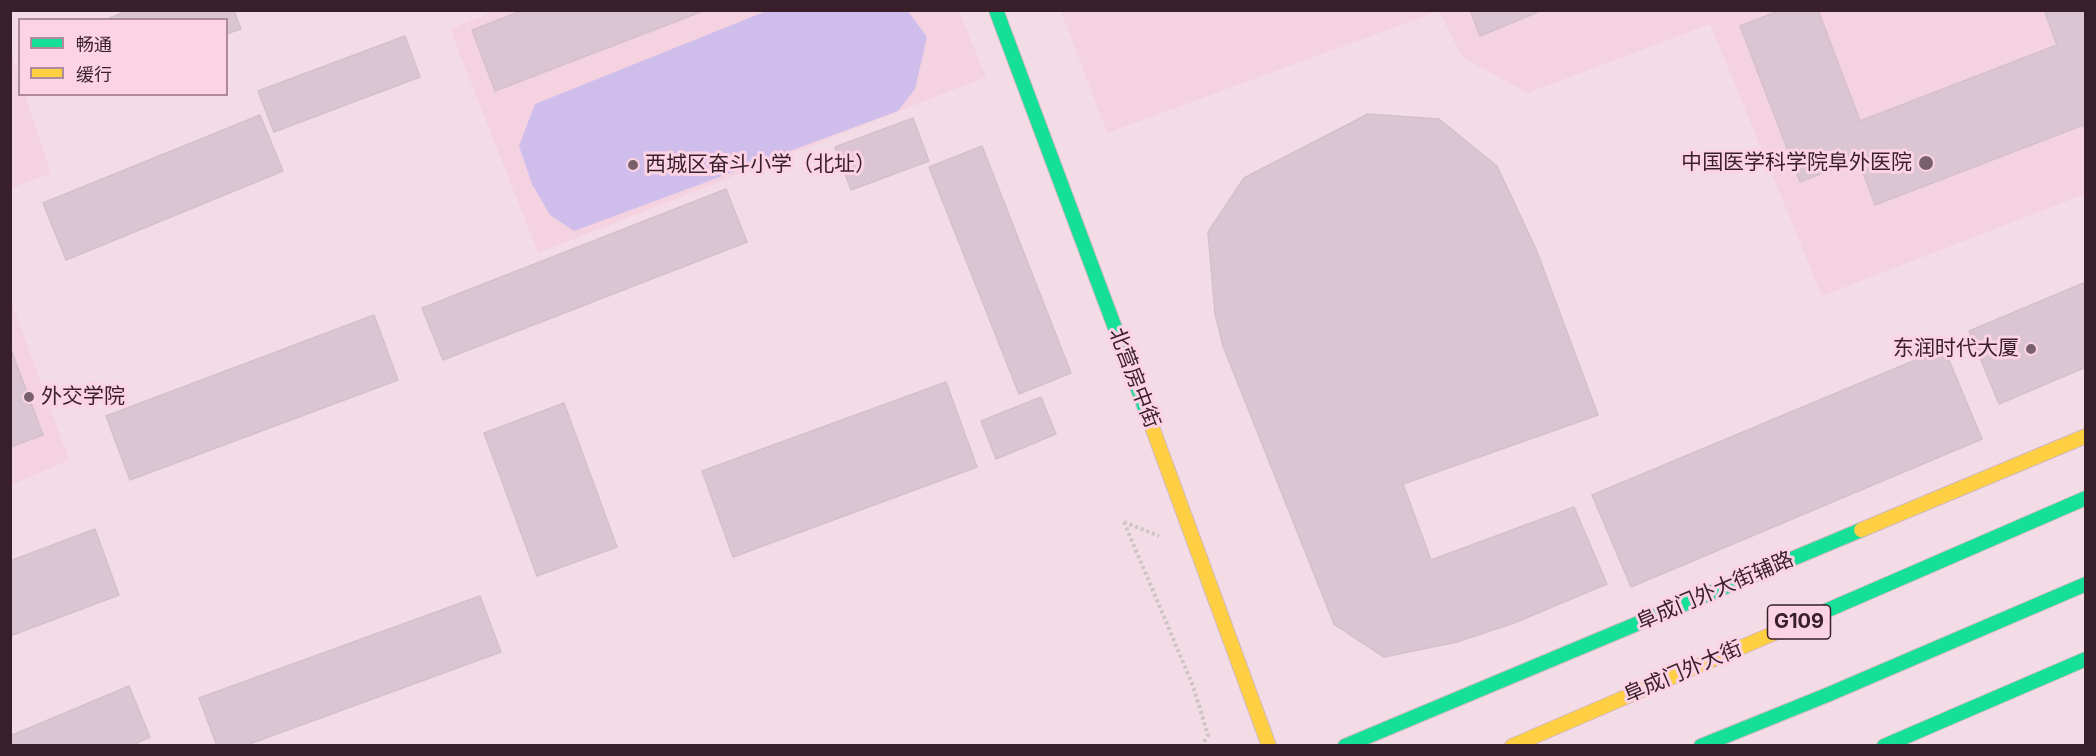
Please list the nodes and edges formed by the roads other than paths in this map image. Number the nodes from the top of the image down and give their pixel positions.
1 (996, 10) edge
2 (2085, 436) edge
3 (2085, 498) edge
4 (2085, 584) edge
5 (2085, 659) edge
6 (1269, 746) edge
7 (1345, 746) edge
8 (1512, 746) edge
9 (1701, 746) edge
10 (1884, 746) edge

1 - 6 main road, 北营房中街
2 - 7 main road, 阜成门外大街辅路
3 - 8 main road, 阜成门外大街 / G109
4 - 9 main road
5 - 10 main road

